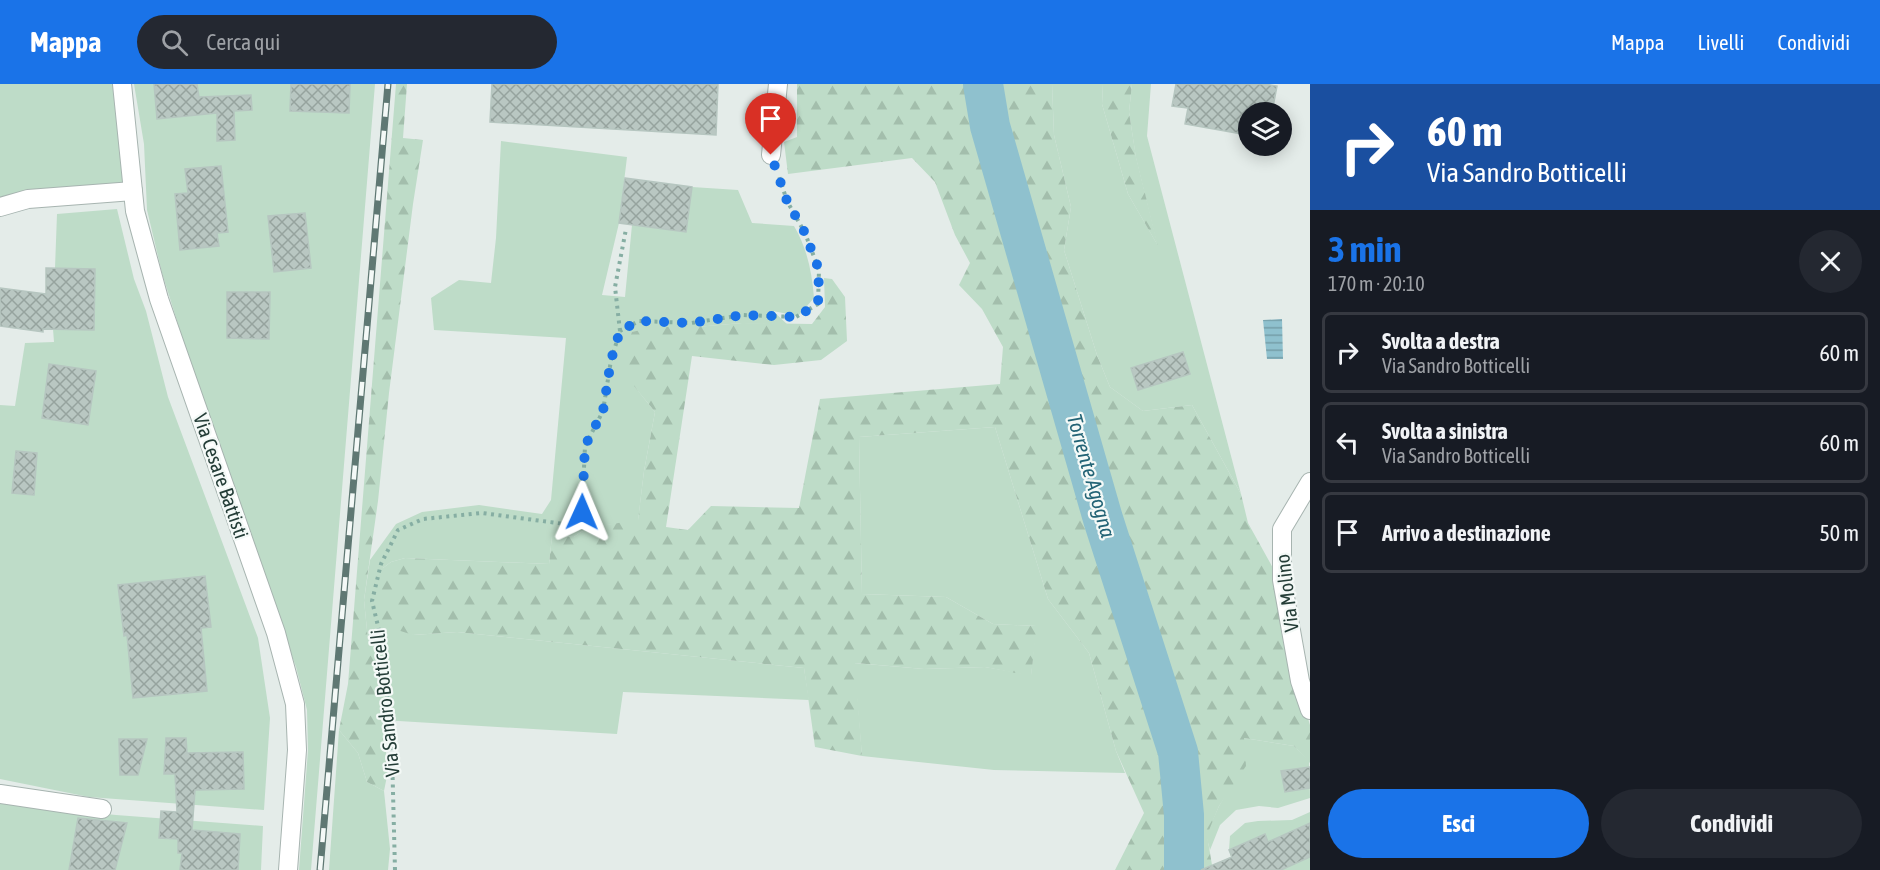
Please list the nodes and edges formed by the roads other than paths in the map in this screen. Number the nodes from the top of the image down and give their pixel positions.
1 (122, 84) edge
2 (778, 84) edge
3 (771, 155) road end
4 (133, 191) junction
5 (0, 207) edge
6 (1310, 482) edge
7 (1310, 710) edge
8 (0, 794) edge
9 (102, 809) dead end
10 (288, 870) edge

1 - 4 street, Via Cesare Battisti
2 - 3 street
4 - 5 street
4 - 10 street, Via Cesare Battisti
6 - 7 street, Via Molino
8 - 9 street

